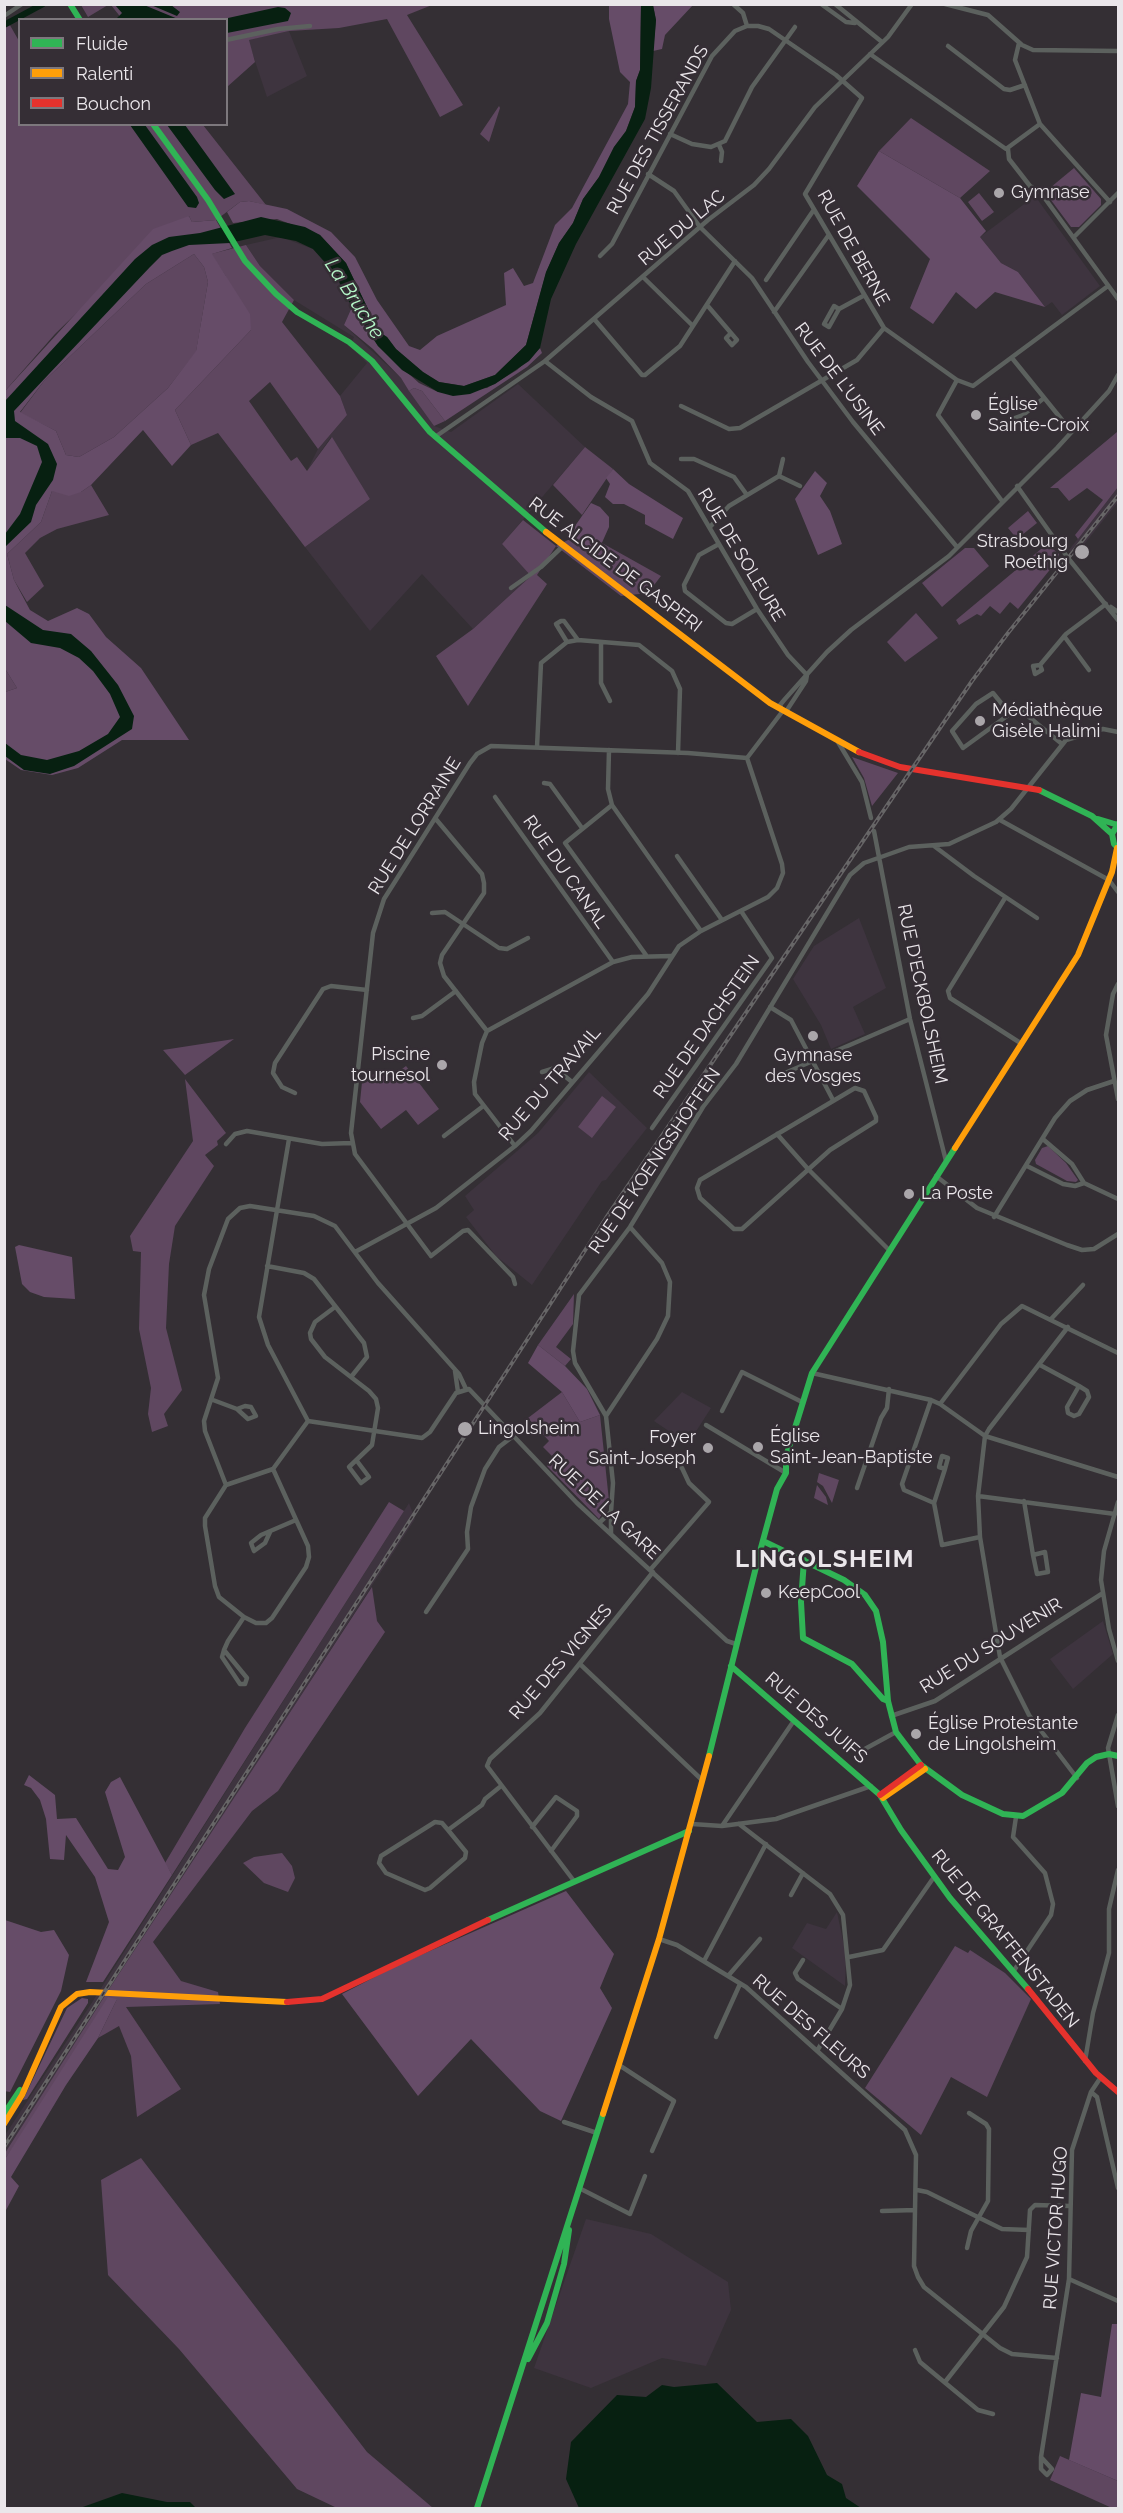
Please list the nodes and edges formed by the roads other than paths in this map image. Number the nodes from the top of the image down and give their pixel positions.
1 (22, 4) edge
2 (70, 4) edge
3 (733, 4) edge
4 (821, 4) edge
5 (835, 4) edge
6 (912, 4) edge
7 (945, 4) edge
8 (4, 16) edge
9 (79, 18) edge
10 (855, 23) junction
11 (310, 26) dead end
12 (747, 26) junction
13 (795, 27) dead end
14 (228, 40) edge
15 (786, 41) junction
16 (882, 42) junction
17 (1019, 43) junction
18 (948, 46) dead end
19 (1119, 51) edge
20 (870, 54) junction
21 (842, 80) junction
22 (1025, 85) junction
23 (1040, 124) junction
24 (154, 126) edge
25 (670, 134) junction
26 (719, 145) junction
27 (1008, 149) junction
28 (721, 161) dead end
29 (648, 174) junction
30 (1119, 193) edge
31 (1110, 202) junction
32 (813, 211) junction
33 (700, 227) junction
34 (828, 236) junction
35 (1074, 237) junction
36 (600, 256) dead end
37 (735, 261) junction
38 (644, 278) junction
39 (766, 280) dead end
40 (1108, 286) junction
41 (863, 296) junction
42 (1119, 299) edge
43 (706, 304) junction
44 (840, 309) dead end
45 (774, 312) junction
46 (595, 320) junction
47 (693, 326) junction
48 (884, 328) junction
49 (731, 333) dead end
50 (1012, 358) junction
51 (545, 361) junction
52 (1119, 375) edge
53 (823, 380) junction
54 (957, 380) junction
55 (1044, 398) junction
56 (681, 405) dead end
57 (1012, 419) dead end
58 (1071, 431) junction
59 (435, 436) junction
60 (681, 459) dead end
61 (783, 459) dead end
62 (779, 476) junction
63 (800, 486) dead end
64 (1017, 486) junction
65 (747, 495) junction
66 (1002, 501) junction
67 (710, 527) junction
68 (719, 544) junction
69 (562, 546) junction
70 (957, 548) junction
71 (511, 588) dead end
72 (1106, 604) junction
73 (757, 609) junction
74 (1119, 612) edge
75 (1119, 620) edge
76 (1064, 636) junction
77 (578, 640) junction
78 (567, 642) junction
79 (602, 642) junction
80 (1040, 665) dead end
81 (1089, 670) dead end
82 (807, 675) junction
83 (610, 701) dead end
84 (782, 712) junction
85 (1010, 714) junction
86 (1119, 732) edge
87 (838, 742) junction
88 (1062, 743) junction
89 (537, 747) junction
90 (609, 750) junction
91 (678, 753) junction
92 (747, 758) junction
93 (544, 783) dead end
94 (1028, 787) junction
95 (495, 797) dead end
96 (612, 805) junction
97 (435, 818) junction
98 (871, 818) dead end
99 (1096, 818) junction
100 (999, 820) junction
101 (1118, 824) edge
102 (582, 828) junction
103 (874, 831) dead end
104 (1112, 834) junction
105 (934, 846) junction
106 (1118, 848) edge
107 (677, 856) dead end
108 (878, 858) junction
109 (1119, 863) edge
110 (1112, 872) junction
111 (1109, 880) junction
112 (1119, 892) edge
113 (1005, 898) junction
114 (741, 911) junction
115 (432, 913) dead end
116 (1038, 918) dead end
117 (723, 920) junction
118 (463, 924) junction
119 (701, 931) junction
120 (528, 938) dead end
121 (646, 955) junction
122 (671, 956) junction
123 (613, 962) junction
124 (1119, 984) edge
125 (367, 990) junction
126 (456, 991) junction
127 (770, 1007) junction
128 (413, 1018) dead end
129 (910, 1019) junction
130 (487, 1031) junction
131 (1022, 1044) junction
132 (811, 1061) junction
133 (542, 1072) dead end
134 (778, 1076) dead end
135 (1114, 1081) junction
136 (572, 1082) junction
137 (296, 1093) dead end
138 (1119, 1099) edge
139 (833, 1100) junction
140 (482, 1107) junction
141 (652, 1128) dead end
142 (777, 1134) junction
143 (444, 1136) dead end
144 (289, 1139) junction
145 (1044, 1140) junction
146 (351, 1143) junction
147 (226, 1144) dead end
148 (514, 1146) junction
149 (946, 1161) junction
150 (1027, 1166) junction
151 (808, 1169) junction
152 (936, 1176) junction
153 (1084, 1183) junction
154 (1119, 1198) edge
155 (277, 1210) junction
156 (994, 1216) junction
157 (408, 1225) junction
158 (630, 1227) junction
159 (1119, 1234) edge
160 (889, 1250) junction
161 (355, 1252) junction
162 (267, 1266) junction
163 (515, 1284) dead end
164 (1083, 1285) dead end
165 (335, 1306) junction
166 (1051, 1319) junction
167 (1068, 1328) junction
168 (1119, 1353) edge
169 (1040, 1365) junction
170 (454, 1369) junction
171 (812, 1373) junction
172 (351, 1377) junction
173 (1079, 1386) junction
174 (466, 1389) junction
175 (889, 1389) junction
176 (458, 1392) junction
177 (213, 1400) junction
178 (931, 1400) junction
179 (802, 1402) junction
180 (940, 1404) junction
181 (237, 1409) dead end
182 (722, 1411) dead end
183 (606, 1416) junction
184 (308, 1421) junction
185 (706, 1425) dead end
186 (375, 1431) junction
187 (985, 1436) junction
188 (513, 1437) junction
189 (660, 1454) dead end
190 (357, 1461) junction
191 (273, 1469) junction
192 (945, 1469) dead end
193 (786, 1473) junction
194 (1119, 1477) edge
195 (226, 1485) junction
196 (857, 1488) dead end
197 (978, 1496) junction
198 (1024, 1501) junction
199 (1119, 1502) edge
200 (934, 1503) junction
201 (611, 1512) junction
202 (1114, 1514) junction
203 (296, 1521) junction
204 (599, 1523) junction
205 (270, 1532) junction
206 (611, 1534) junction
207 (980, 1537) junction
208 (763, 1541) junction
209 (1033, 1555) junction
210 (804, 1560) junction
211 (652, 1571) junction
212 (1102, 1593) junction
213 (426, 1612) dead end
214 (244, 1617) junction
215 (736, 1644) junction
216 (224, 1650) junction
217 (1000, 1657) junction
218 (1119, 1661) edge
219 (581, 1665) junction
220 (730, 1666) junction
221 (888, 1701) junction
222 (891, 1716) junction
223 (1118, 1716) edge
224 (793, 1722) junction
225 (896, 1732) junction
226 (853, 1746) dead end
227 (1109, 1754) junction
228 (1119, 1756) edge
229 (923, 1767) junction
230 (1077, 1778) junction
231 (702, 1780) junction
232 (501, 1786) junction
233 (871, 1786) junction
234 (881, 1796) junction
235 (1119, 1806) edge
236 (1016, 1817) junction
237 (756, 1821) junction
238 (739, 1824) junction
239 (722, 1826) junction
240 (532, 1827) junction
241 (690, 1828) junction
242 (448, 1830) junction
243 (750, 1832) junction
244 (766, 1844) junction
245 (551, 1851) junction
246 (1119, 1870) edge
247 (803, 1873) junction
248 (934, 1876) junction
249 (574, 1881) junction
250 (790, 1895) dead end
251 (1112, 1899) junction
252 (1119, 1901) edge
253 (659, 1939) junction
254 (760, 1939) dead end
255 (849, 1957) junction
256 (803, 1960) dead end
257 (704, 1961) junction
258 (1013, 1972) junction
259 (728, 1976) junction
260 (740, 1984) junction
261 (842, 2009) junction
262 (716, 2037) dead end
263 (817, 2051) junction
264 (1085, 2061) junction
265 (619, 2065) junction
266 (30, 2075) junction
267 (1101, 2077) junction
268 (1091, 2092) junction
269 (1119, 2092) edge
270 (969, 2113) dead end
271 (4, 2114) edge
272 (564, 2122) dead end
273 (4, 2124) edge
274 (597, 2133) junction
275 (652, 2151) dead end
276 (645, 2176) dead end
277 (579, 2188) junction
278 (1119, 2188) edge
279 (917, 2190) junction
280 (1070, 2206) junction
281 (915, 2210) junction
282 (882, 2211) dead end
283 (978, 2219) junction
284 (1029, 2230) junction
285 (967, 2248) dead end
286 (562, 2257) junction
287 (1069, 2279) junction
288 (548, 2289) junction
289 (556, 2291) junction
290 (1119, 2301) edge
291 (544, 2304) junction
292 (552, 2307) junction
293 (983, 2335) junction
294 (915, 2350) dead end
295 (1057, 2358) junction
296 (520, 2373) junction
297 (945, 2382) junction
298 (993, 2414) dead end
299 (1041, 2457) dead end
300 (477, 2508) edge

1 - 8 street
2 - 9 main road
3 - 12 street
4 - 10 street
5 - 10 street
6 - 16 street, RUE DU LAC
7 - 17 street
10 - 16 street
11 - 14 street
12 - 15 street
12 - 25 street, RUE DES TISSERANDS
13 - 15 street
15 - 21 street
15 - 26 street
16 - 20 street, RUE DU LAC
17 - 19 street
17 - 22 street
18 - 22 street
20 - 21 street, RUE DU LAC
20 - 27 street
21 - 32 street, RUE DE BERNE
21 - 33 street, RUE DU LAC
22 - 23 street
23 - 27 street
23 - 31 street
24 - 59 main road, RUE ALCIDE DE GASPERI
25 - 26 street
25 - 29 street, RUE DES TISSERANDS
26 - 28 street
27 - 35 street
29 - 33 street, RUE DE L'USINE
29 - 36 street, RUE DES TISSERANDS
30 - 31 street
31 - 35 street
32 - 34 street, RUE DE BERNE
32 - 39 street
33 - 37 street, RUE DE L'USINE
33 - 38 street, RUE DU LAC
34 - 41 street, RUE DE BERNE
34 - 45 street
35 - 40 street
37 - 43 street
37 - 45 street, RUE DE L'USINE
38 - 46 street, RUE DU LAC
38 - 47 street
40 - 42 street
40 - 50 street
41 - 44 street
41 - 48 street, RUE DE BERNE
43 - 47 street
43 - 49 street
45 - 53 street, RUE DE L'USINE
46 - 47 street
46 - 51 street, RUE DU LAC
48 - 53 street
48 - 54 street, RUE DE BERNE
50 - 54 street
50 - 55 street
51 - 59 street, RUE DU LAC
51 - 67 street, RUE DE SOLEURE
52 - 58 street
53 - 56 street
53 - 70 street, RUE DE L'USINE
54 - 66 street
55 - 57 street
55 - 58 street
58 - 64 street
59 - 69 main road, RUE ALCIDE DE GASPERI
60 - 65 street
61 - 62 street
62 - 63 street
62 - 65 street
64 - 66 street
64 - 72 street
65 - 67 street
66 - 70 street
67 - 68 street, RUE DE SOLEURE
68 - 73 street, RUE DE SOLEURE
68 - 73 street
69 - 71 street
69 - 84 main road, RUE ALCIDE DE GASPERI
70 - 82 street
72 - 74 street
72 - 75 street
72 - 76 street
73 - 82 street, RUE DE SOLEURE
76 - 80 street
76 - 81 street
77 - 78 street
77 - 78 street
77 - 79 street
78 - 89 street
79 - 83 street
79 - 91 street
82 - 84 street
84 - 87 main road
84 - 92 street
85 - 85 street
85 - 88 street
86 - 88 street
87 - 94 main road
87 - 98 street
88 - 94 street
89 - 90 street, RUE DE LORRAINE
89 - 97 street, RUE DE LORRAINE
90 - 91 street, RUE DE LORRAINE
90 - 96 street
91 - 92 street, RUE DE LORRAINE
92 - 114 street, RUE DU TRAVAIL
93 - 102 street
94 - 99 main road
94 - 100 street
95 - 123 street, RUE DU CANAL
96 - 102 street
96 - 119 street
97 - 118 street
97 - 125 street, RUE DE LORRAINE
99 - 101 main road
99 - 104 main road
100 - 105 street, RUE DE KOENIGSHOFFEN
100 - 111 street
101 - 104 main road
102 - 121 street
103 - 108 street, RUE D'ECKBOLSHEIM
104 - 106 main road
105 - 108 street, RUE DE KOENIGSHOFFEN
105 - 113 street
106 - 110 main road
107 - 117 street
108 - 127 street, RUE DE KOENIGSHOFFEN
108 - 129 street, RUE D'ECKBOLSHEIM
109 - 110 main road
110 - 111 main road
111 - 112 street
111 - 131 main road
113 - 116 street
113 - 131 street
114 - 117 street, RUE DU TRAVAIL
114 - 141 street, RUE DE DACHSTEIN
115 - 118 street
117 - 119 street, RUE DU TRAVAIL
118 - 120 street
118 - 126 street
119 - 122 street, RUE DU TRAVAIL
121 - 122 street
121 - 123 street
122 - 136 street, RUE DU TRAVAIL
123 - 130 street
124 - 135 street
125 - 137 street
125 - 146 street, RUE DE LORRAINE
126 - 128 street
126 - 130 street
127 - 132 street
127 - 158 street, RUE DE KOENIGSHOFFEN
129 - 132 street
129 - 149 street, RUE D'ECKBOLSHEIM
130 - 140 street
131 - 149 main road
132 - 134 street
132 - 139 street
133 - 136 street
135 - 138 street
135 - 145 street
136 - 148 street, RUE DU TRAVAIL
139 - 142 street
139 - 151 street
140 - 143 street
140 - 148 street
142 - 151 street
142 - 151 street
144 - 146 street
144 - 147 street
144 - 155 street
145 - 150 street
145 - 153 street
146 - 157 street
148 - 157 street, RUE DU TRAVAIL
149 - 152 main road
150 - 153 street
150 - 156 street
151 - 160 street
152 - 156 street
152 - 160 main road
153 - 154 street
155 - 161 street, RUE DE LA GARE
155 - 162 street
155 - 177 street, RUE DE LA GARE
156 - 159 street
157 - 161 street, RUE DU TRAVAIL
157 - 163 street
158 - 183 street, RUE DE KOENIGSHOFFEN
158 - 183 street
160 - 171 main road
161 - 170 street, RUE DE LA GARE
162 - 165 street
162 - 184 street
164 - 166 street
165 - 172 street
165 - 172 street
166 - 167 street
166 - 180 street
167 - 168 street
167 - 169 street
169 - 173 street
169 - 187 street
170 - 174 street, RUE DE LA GARE
170 - 176 street
171 - 175 street
171 - 179 main road
172 - 186 street
173 - 173 street
174 - 176 street
174 - 188 street, RUE DE LA GARE
175 - 178 street
175 - 196 street
176 - 186 street
177 - 181 street
177 - 195 street, RUE DE LA GARE
178 - 180 street
178 - 200 street
179 - 182 street
179 - 193 main road
180 - 187 street
183 - 201 street, RUE DE KOENIGSHOFFEN
184 - 186 street
184 - 191 street
185 - 193 street
186 - 190 street
187 - 194 street
187 - 197 street
188 - 204 street, RUE DE LA GARE
188 - 213 street
189 - 211 street, RUE DES VIGNES
190 - 190 street
191 - 195 street
191 - 203 street
192 - 200 street
193 - 208 main road
195 - 214 street
197 - 198 street
197 - 207 street
198 - 202 street
198 - 209 street
199 - 202 street
200 - 207 street
201 - 204 street
201 - 206 street, RUE DE KOENIGSHOFFEN
202 - 212 street
203 - 205 street
203 - 214 street
204 - 206 street, RUE DE LA GARE
205 - 205 street
206 - 211 street, RUE DE LA GARE
207 - 217 street
208 - 210 main road
208 - 215 main road
209 - 209 street
210 - 221 main road
210 - 221 main road
211 - 215 street, RUE DE LA GARE
211 - 219 street, RUE DES VIGNES
212 - 217 street, RUE DU SOUVENIR
212 - 218 street
214 - 216 street
215 - 220 main road
216 - 216 street
217 - 222 street, RUE DU SOUVENIR
217 - 230 street
219 - 231 street
219 - 232 street, RUE DES VIGNES
220 - 224 main road, RUE DES JUIFS
220 - 231 main road
221 - 222 main road
222 - 225 main road
223 - 227 street
224 - 233 main road, RUE DES JUIFS
224 - 239 street
225 - 226 street
225 - 229 main road
227 - 228 main road
227 - 230 main road
227 - 235 street
229 - 234 main road
229 - 236 main road
230 - 236 main road
231 - 241 main road
232 - 240 street, RUE DES VIGNES
232 - 242 street
233 - 234 main road, RUE DES JUIFS
233 - 237 street
234 - 248 main road, RUE DE GRAFFENSTADEN
236 - 258 street
237 - 238 street
237 - 243 street
238 - 239 street
238 - 243 street
239 - 241 street
240 - 245 street, RUE DES VIGNES
240 - 245 street
241 - 249 main road
241 - 253 main road
242 - 242 street
243 - 244 street
244 - 247 street
244 - 257 street
245 - 249 street, RUE DES VIGNES
246 - 251 street
247 - 250 street
247 - 255 street
248 - 255 street
248 - 258 main road, RUE DE GRAFFENSTADEN
249 - 266 main road
251 - 252 street
251 - 264 street
253 - 257 street, RUE DES FLEURS
253 - 265 main road
254 - 259 street
255 - 261 street
256 - 261 street
257 - 259 street, RUE DES FLEURS
258 - 264 main road, RUE DE GRAFFENSTADEN
259 - 260 street, RUE DES FLEURS
260 - 262 street
260 - 263 street, RUE DES FLEURS
261 - 263 street
263 - 279 street, RUE DES FLEURS
264 - 267 main road, RUE DE GRAFFENSTADEN
265 - 274 main road
265 - 275 street
266 - 271 main road
266 - 273 main road
267 - 268 street, RUE VICTOR HUGO
267 - 269 main road, RUE DE GRAFFENSTADEN
268 - 278 street
268 - 280 street, RUE VICTOR HUGO
270 - 283 street
272 - 274 street
274 - 277 main road
276 - 277 street
277 - 286 main road
279 - 281 street
279 - 283 street
280 - 284 street
280 - 287 street, RUE VICTOR HUGO
281 - 282 street
281 - 293 street
283 - 284 street
283 - 285 street
284 - 293 street
286 - 288 main road
286 - 289 main road
287 - 290 street
287 - 295 street, RUE VICTOR HUGO
288 - 289 main road
288 - 291 main road
289 - 292 main road
291 - 292 main road
291 - 296 main road
292 - 296 main road
293 - 295 street
293 - 297 street
294 - 297 street
295 - 299 street, RUE VICTOR HUGO
296 - 300 main road
297 - 298 street

